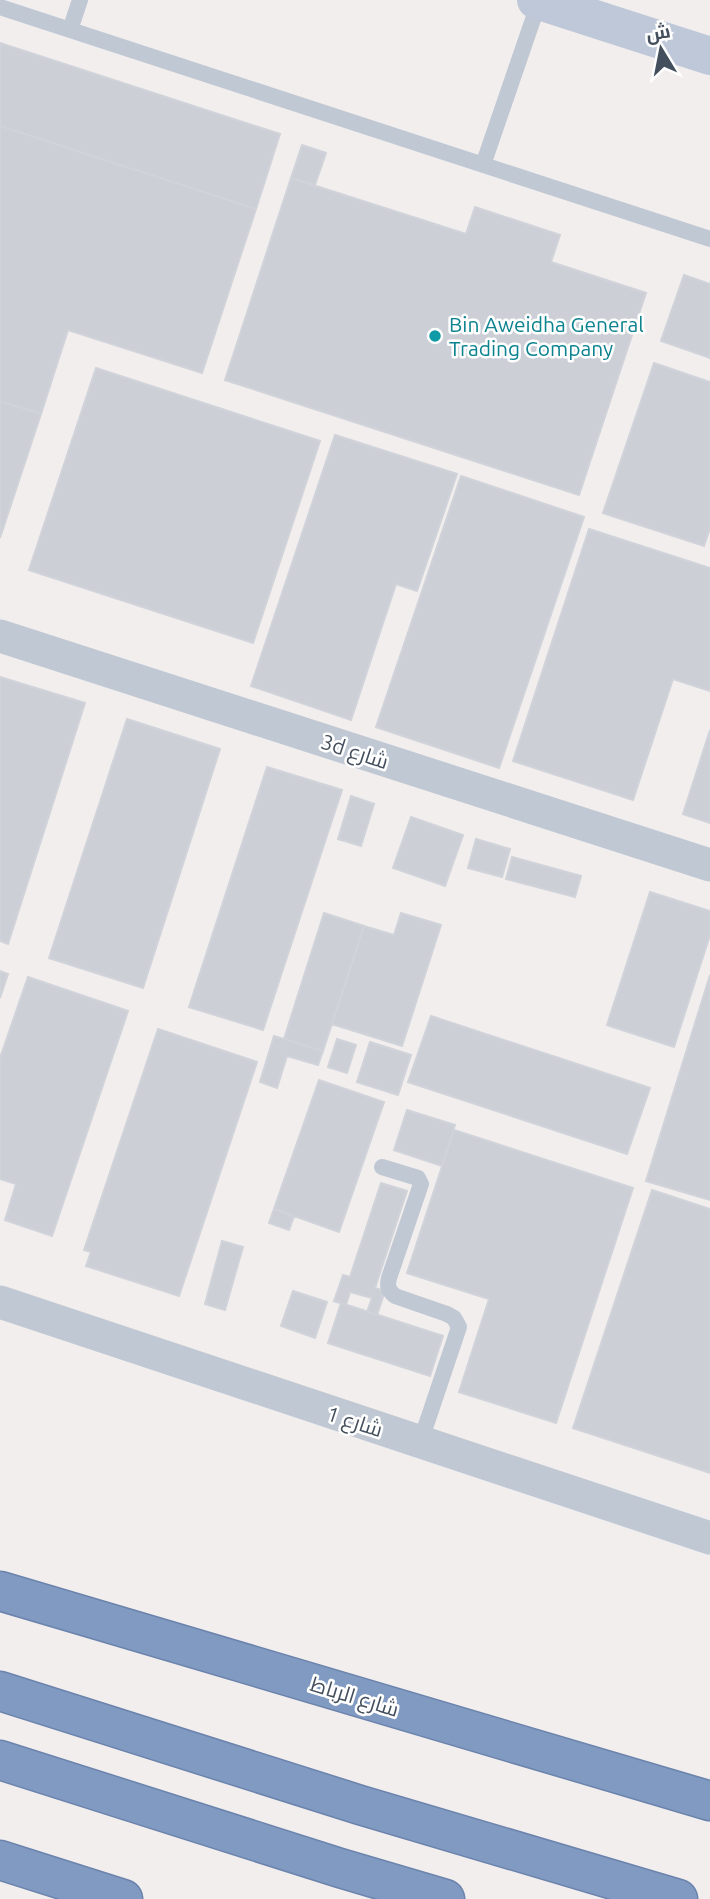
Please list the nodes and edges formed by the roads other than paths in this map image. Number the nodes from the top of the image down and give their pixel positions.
1 (80, 0) edge
2 (538, 1) edge
3 (0, 6) edge
4 (71, 30) junction
5 (710, 56) edge
6 (482, 164) junction
7 (710, 239) edge
8 (0, 636) edge
9 (710, 866) edge
10 (382, 1167) dead end
11 (0, 1303) edge
12 (420, 1443) junction
13 (710, 1538) edge
14 (0, 1591) edge
15 (0, 1691) edge
16 (0, 1760) edge
17 (710, 1801) edge
18 (0, 1860) edge
19 (123, 1899) edge
20 (445, 1899) edge
21 (678, 1899) edge

1 - 4 lane
2 - 5 street
2 - 6 lane
3 - 4 lane
4 - 6 lane
6 - 7 lane
8 - 9 street, 3d شارع
10 - 12 lane
11 - 12 street, شارع 1
12 - 13 street, شارع 1
14 - 17 highway, شارع الرباط
15 - 21 highway
16 - 20 highway
18 - 19 highway

